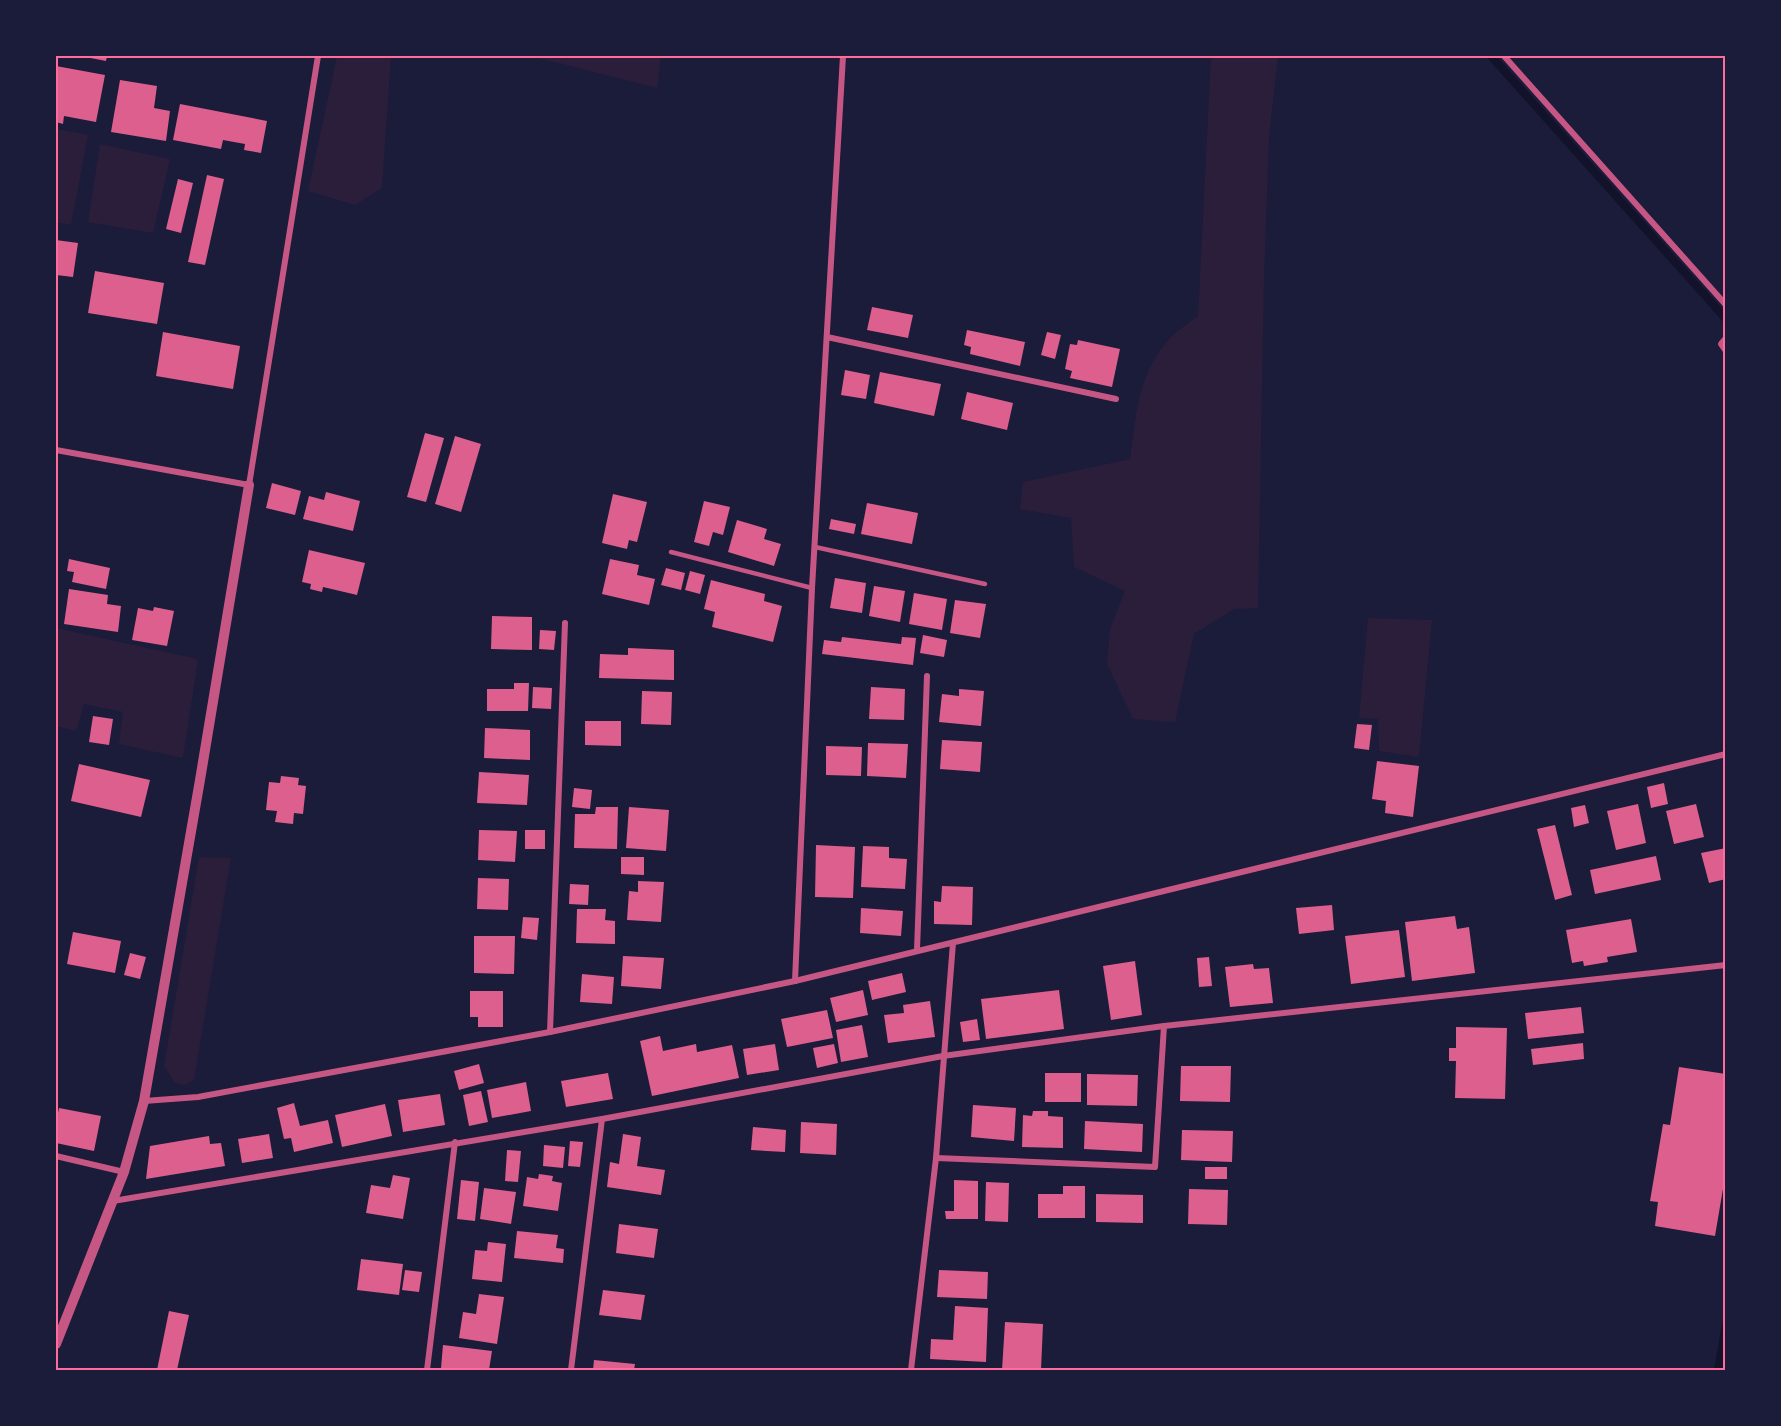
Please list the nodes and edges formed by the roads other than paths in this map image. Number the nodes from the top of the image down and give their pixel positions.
1 (318, 56) edge
2 (843, 56) edge
3 (1504, 56) edge
4 (1725, 304) edge
5 (827, 337) junction
6 (1725, 338) edge
7 (1725, 351) edge
8 (1116, 399) dead end
9 (56, 450) edge
10 (249, 485) junction
11 (815, 547) junction
12 (671, 552) dead end
13 (985, 584) dead end
14 (813, 588) junction
15 (565, 623) dead end
16 (927, 676) dead end
17 (1725, 754) edge
18 (953, 943) junction
19 (917, 950) junction
20 (1725, 965) edge
21 (795, 981) junction
22 (1164, 1026) junction
23 (550, 1032) junction
24 (943, 1056) junction
25 (144, 1101) junction
26 (602, 1119) junction
27 (454, 1142) junction
28 (56, 1156) edge
29 (936, 1158) junction
30 (124, 1173) junction
31 (113, 1201) junction
32 (56, 1344) edge
33 (427, 1371) edge
34 (571, 1371) edge
35 (910, 1371) edge

1 - 10 street
2 - 5 street
3 - 4 street
5 - 8 street
5 - 11 street
6 - 7 street
9 - 10 street
10 - 25 street
11 - 13 lane
11 - 14 street
12 - 14 lane
14 - 21 street
15 - 23 street
16 - 19 street
17 - 18 street
18 - 19 street
18 - 24 street
19 - 21 street
20 - 22 street
21 - 23 street
22 - 24 street
22 - 29 street
23 - 25 street
24 - 26 street
24 - 29 street
25 - 30 street
26 - 27 street
26 - 34 street
27 - 31 street
27 - 33 street
28 - 30 street
29 - 35 street
30 - 31 street
31 - 32 street

